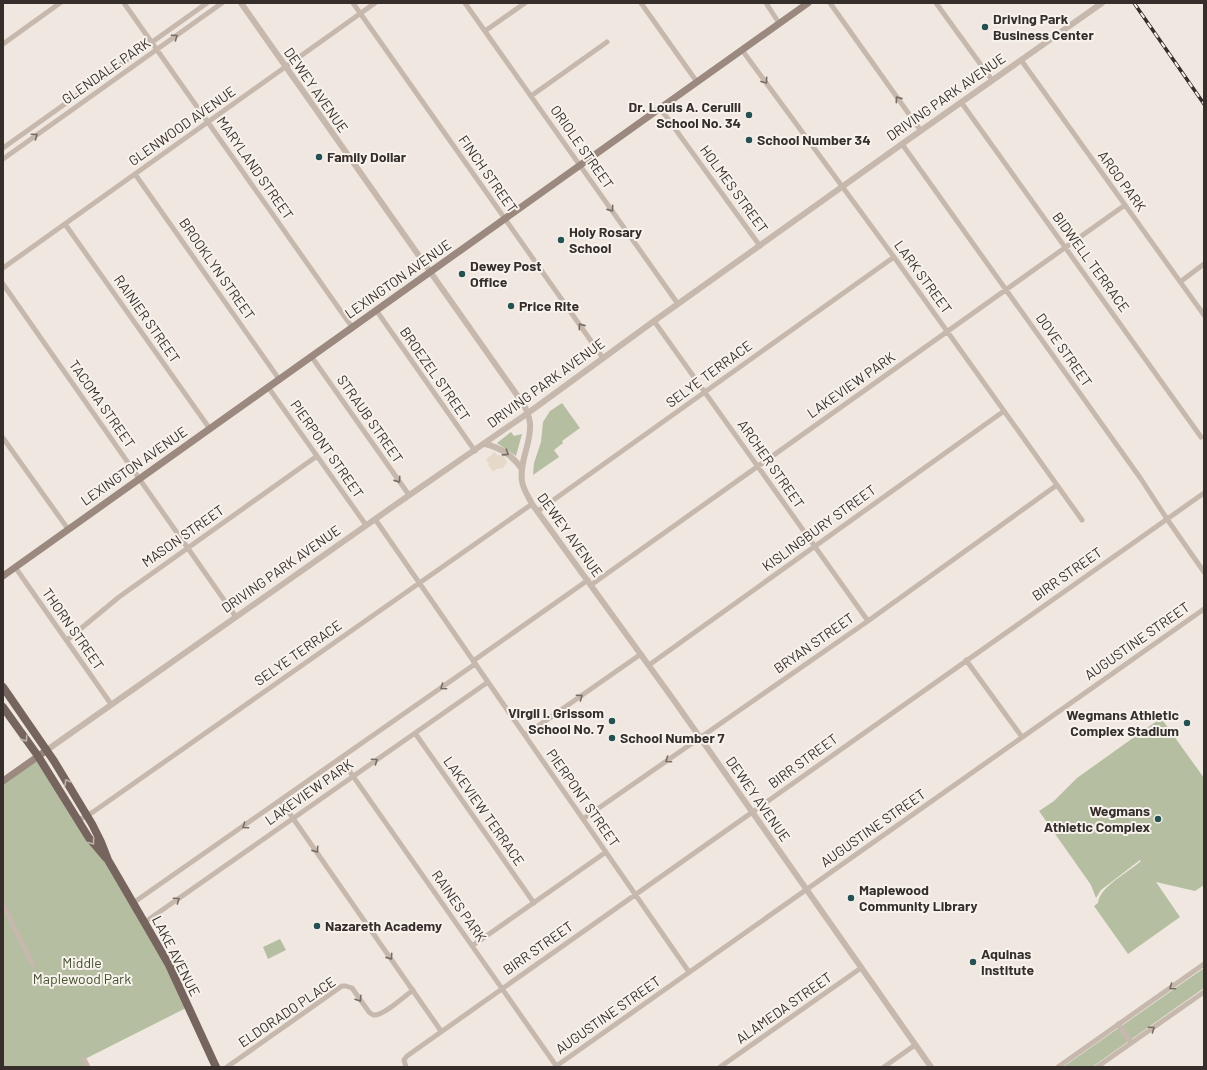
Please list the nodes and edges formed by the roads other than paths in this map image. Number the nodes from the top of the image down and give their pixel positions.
1 (60, 3) edge
2 (124, 3) edge
3 (207, 3) edge
4 (222, 3) edge
5 (241, 3) edge
6 (353, 3) edge
7 (375, 3) edge
8 (465, 3) edge
9 (525, 3) edge
10 (641, 3) edge
11 (766, 3) edge
12 (808, 3) edge
13 (830, 3) edge
14 (936, 3) edge
15 (1102, 3) edge
16 (361, 13) junction
17 (779, 23) junction
18 (485, 31) junction
19 (152, 42) junction
20 (607, 42) dead end
21 (3, 44) edge
22 (157, 50) junction
23 (742, 50) junction
24 (1021, 60) junction
25 (286, 67) junction
26 (992, 80) junction
27 (697, 82) junction
28 (531, 96) junction
29 (961, 102) junction
30 (660, 108) junction
31 (208, 122) junction
32 (920, 131) junction
33 (902, 144) junction
34 (3, 148) edge
35 (3, 159) edge
36 (580, 166) junction
37 (135, 174) junction
38 (843, 187) junction
39 (1125, 205) junction
40 (505, 219) junction
41 (65, 224) junction
42 (760, 246) junction
43 (1065, 247) junction
44 (894, 256) junction
45 (1204, 264) edge
46 (3, 268) edge
47 (430, 272) junction
48 (1180, 282) junction
49 (3, 284) edge
50 (1006, 289) junction
51 (678, 304) junction
52 (376, 310) junction
53 (1204, 315) edge
54 (654, 321) junction
55 (352, 328) junction
56 (947, 331) junction
57 (311, 356) junction
58 (603, 358) junction
59 (279, 379) junction
60 (268, 387) junction
61 (704, 391) junction
62 (1004, 411) junction
63 (528, 414) junction
64 (210, 429) junction
65 (1201, 437) dead end
66 (3, 438) edge
67 (485, 444) junction
68 (475, 451) junction
69 (317, 456) junction
70 (758, 466) junction
71 (522, 469) junction
72 (139, 479) junction
73 (1058, 485) junction
74 (1204, 493) edge
75 (409, 495) junction
76 (532, 504) junction
77 (538, 512) junction
78 (374, 519) junction
79 (1167, 519) junction
80 (1082, 520) dead end
81 (366, 525) junction
82 (68, 529) junction
83 (815, 546) junction
84 (188, 548) junction
85 (15, 567) junction
86 (1204, 572) edge
87 (3, 576) edge
88 (418, 582) junction
89 (590, 582) junction
90 (1204, 609) edge
91 (236, 617) junction
92 (868, 621) junction
93 (66, 640) junction
94 (641, 654) junction
95 (966, 660) junction
96 (474, 663) junction
97 (649, 665) junction
98 (488, 682) junction
99 (3, 687) edge
100 (111, 704) junction
101 (3, 707) edge
102 (415, 733) junction
103 (525, 735) junction
104 (1022, 737) junction
105 (700, 738) junction
106 (47, 750) junction
107 (38, 756) junction
108 (341, 759) junction
109 (353, 776) junction
110 (3, 781) edge
111 (281, 800) junction
112 (752, 812) junction
113 (87, 815) junction
114 (294, 818) junction
115 (583, 819) junction
116 (78, 821) junction
117 (606, 852) junction
118 (108, 860) junction
119 (806, 890) junction
120 (635, 894) junction
121 (133, 903) junction
122 (534, 903) junction
123 (3, 905) edge
124 (145, 922) junction
125 (472, 946) junction
126 (1204, 964) edge
127 (33, 965) dead end
128 (861, 968) junction
129 (689, 972) junction
130 (502, 988) junction
131 (413, 990) junction
132 (1204, 992) edge
133 (1118, 1024) junction
134 (441, 1031) junction
135 (1131, 1043) junction
136 (915, 1045) junction
137 (84, 1060) dead end
138 (88, 1067) edge
139 (216, 1067) edge
140 (227, 1067) edge
141 (406, 1067) edge
142 (556, 1067) edge
143 (720, 1067) edge
144 (884, 1067) edge
145 (931, 1067) edge
146 (1058, 1067) edge
147 (1097, 1067) edge

1 - 21 street
2 - 19 street, MARYLAND STREET
3 - 19 street, GLENDALE PARK
22 -> 4 street, GLENDALE PARK
5 - 25 street, DEWEY AVENUE
6 - 16 street, FINCH STREET
7 - 16 street, GLENWOOD AVENUE
8 - 18 street, ORIOLE STREET
9 - 18 street
10 - 27 street
11 - 17 street
12 - 17 main road, LEXINGTON AVENUE
32 -> 13 street
14 - 26 street
15 - 24 street, DRIVING PARK AVENUE
16 - 25 street, GLENWOOD AVENUE
16 - 40 street, FINCH STREET
17 - 23 main road, LEXINGTON AVENUE
18 - 28 street, ORIOLE STREET
19 - 22 street, MARYLAND STREET
19 - 34 street, GLENDALE PARK
20 - 28 street
22 - 31 street, MARYLAND STREET
35 -> 22 street, GLENDALE PARK
23 - 27 main road, LEXINGTON AVENUE
23 -> 38 street, LARK STREET
24 - 26 street, DRIVING PARK AVENUE
24 - 39 street, ARGO PARK
25 - 31 street, GLENWOOD AVENUE
25 - 47 street, DEWEY AVENUE
26 - 29 street, DRIVING PARK AVENUE
27 - 30 main road, LEXINGTON AVENUE
28 - 36 street, ORIOLE STREET
29 - 32 street, DRIVING PARK AVENUE
29 - 43 street, BIDWELL TERRACE
30 - 36 main road, LEXINGTON AVENUE
30 - 42 street, HOLMES STREET
31 - 37 street, GLENWOOD AVENUE
31 - 55 street, MARYLAND STREET
32 - 33 street, DRIVING PARK AVENUE
33 - 38 street, DRIVING PARK AVENUE
33 - 50 street, DOVE STREET
36 - 40 main road, LEXINGTON AVENUE
36 -> 51 street, ORIOLE STREET
37 - 41 street, GLENWOOD AVENUE
37 - 59 street, BROOKLYN STREET
38 - 42 street, DRIVING PARK AVENUE
38 - 44 street, LARK STREET
39 - 43 street, LAKEVIEW PARK
39 - 48 street, ARGO PARK
40 - 47 main road, LEXINGTON AVENUE
58 -> 40 street, FINCH STREET
41 - 46 street, GLENWOOD AVENUE
41 - 64 street, RAINIER STREET
42 - 51 street, DRIVING PARK AVENUE
43 - 50 street, LAKEVIEW PARK
43 - 65 street, BIDWELL TERRACE
44 - 56 street, LARK STREET
44 - 61 street, SELYE TERRACE
45 - 48 street
47 - 52 main road, LEXINGTON AVENUE
47 - 63 street, DEWEY AVENUE
48 - 53 street, ARGO PARK
49 - 72 street, TACOMA STREET
50 - 56 street, LAKEVIEW PARK
50 - 79 street, DOVE STREET
51 - 54 street, DRIVING PARK AVENUE
52 - 55 main road, LEXINGTON AVENUE
52 - 68 street, BROEZEL STREET
54 - 58 street, DRIVING PARK AVENUE
54 - 61 street, ARCHER STREET
55 - 57 main road, LEXINGTON AVENUE
56 - 62 street, LARK STREET
56 - 70 street, LAKEVIEW PARK
57 - 59 main road, LEXINGTON AVENUE
57 -> 75 street, STRAUB STREET
58 - 63 street, DRIVING PARK AVENUE
59 - 60 main road, LEXINGTON AVENUE
60 - 64 main road, LEXINGTON AVENUE
60 - 69 street, PIERPONT STREET
61 - 70 street, ARCHER STREET
61 - 77 street, SELYE TERRACE
62 - 73 street, LARK STREET
62 - 83 street, KISLINGBURY STREET
63 - 67 street, DRIVING PARK AVENUE
63 - 71 street, DEWEY AVENUE
64 - 72 main road, LEXINGTON AVENUE
66 - 82 street
67 - 68 street, DRIVING PARK AVENUE
67 -> 71 street
68 - 75 street, DRIVING PARK AVENUE
69 - 81 street, PIERPONT STREET
69 - 84 street, MASON STREET
70 - 83 street, ARCHER STREET
70 - 89 street, LAKEVIEW PARK
71 - 76 street, DEWEY AVENUE
72 - 82 main road, LEXINGTON AVENUE
72 - 84 street, TACOMA STREET
73 - 80 street, LARK STREET
73 - 92 street, BRYAN STREET
74 - 79 street, BIRR STREET
75 - 78 street, DRIVING PARK AVENUE
76 - 77 street, DEWEY AVENUE
76 - 88 street, SELYE TERRACE
77 - 89 street, DEWEY AVENUE
78 - 81 street, DRIVING PARK AVENUE
78 - 88 street, PIERPONT STREET
79 - 86 street, DOVE STREET
79 - 95 street, BIRR STREET
81 - 91 street, DRIVING PARK AVENUE
82 - 85 main road, LEXINGTON AVENUE
83 - 92 street, ARCHER STREET
83 - 97 street, KISLINGBURY STREET
84 - 91 street, TACOMA STREET
84 - 93 street, MASON STREET
85 - 87 main road, LEXINGTON AVENUE
85 - 93 street, THORN STREET
88 - 96 street, PIERPONT STREET
88 - 113 street, SELYE TERRACE
89 - 94 street, DEWEY AVENUE
89 - 96 street, LAKEVIEW PARK
90 - 104 street, AUGUSTINE STREET
91 - 100 street, DRIVING PARK AVENUE
92 - 105 street, BRYAN STREET
93 - 100 street, THORN STREET
94 - 97 street, DEWEY AVENUE
103 -> 94 street
95 - 104 street
95 - 112 street, BIRR STREET
96 - 98 street, PIERPONT STREET
96 -> 108 street, LAKEVIEW PARK
97 - 105 street, DEWEY AVENUE
98 - 102 street, LAKEVIEW PARK
98 - 103 street, PIERPONT STREET
99 - 106 main road, LAKE AVENUE
100 - 106 street, DRIVING PARK AVENUE
101 -> 107 main road, LAKE AVENUE
109 -> 102 street, LAKEVIEW PARK
102 - 122 street, LAKEVIEW TERRACE
103 - 115 street, PIERPONT STREET
104 - 119 street, AUGUSTINE STREET
105 - 112 street, DEWEY AVENUE
105 -> 115 street, BRYAN STREET
106 - 107 main road, DRIVING PARK AVENUE
113 -> 106 main road, LAKE AVENUE
107 - 110 main road, DRIVING PARK AVENUE
107 - 116 main road, LAKE AVENUE
108 - 109 street, RAINES PARK
108 - 111 street, LAKEVIEW PARK
109 - 114 street, LAKEVIEW PARK
109 - 125 street, RAINES PARK
111 - 114 street
111 -> 121 street, LAKEVIEW PARK
112 - 119 street, DEWEY AVENUE
112 - 120 street, BIRR STREET
113 - 116 street, SELYE TERRACE
113 - 118 main road, LAKE AVENUE
124 -> 114 street, LAKEVIEW PARK
114 -> 131 street
115 - 117 street, PIERPONT STREET
116 -> 118 main road, LAKE AVENUE
117 - 120 street, PIERPONT STREET
117 - 122 street
118 - 121 main road, LAKE AVENUE
119 - 128 street, DEWEY AVENUE
119 - 129 street, AUGUSTINE STREET
120 - 129 street, PIERPONT STREET
120 - 130 street, BIRR STREET
121 - 124 main road, LAKE AVENUE
122 - 125 street
123 - 127 street
124 - 139 main road, LAKE AVENUE
125 - 130 street, RAINES PARK
126 -> 133 street
128 - 136 street, DEWEY AVENUE
128 - 143 street, ALAMEDA STREET
129 - 142 street, AUGUSTINE STREET
130 - 134 street, BIRR STREET
130 - 142 street, RAINES PARK
131 - 134 street
140 -> 131 street, ELDORADO PLACE
135 -> 132 street
133 - 135 street
133 - 146 street
134 - 141 street, BIRR STREET
135 - 147 street
136 - 144 street
136 - 145 street, DEWEY AVENUE
137 - 138 street

